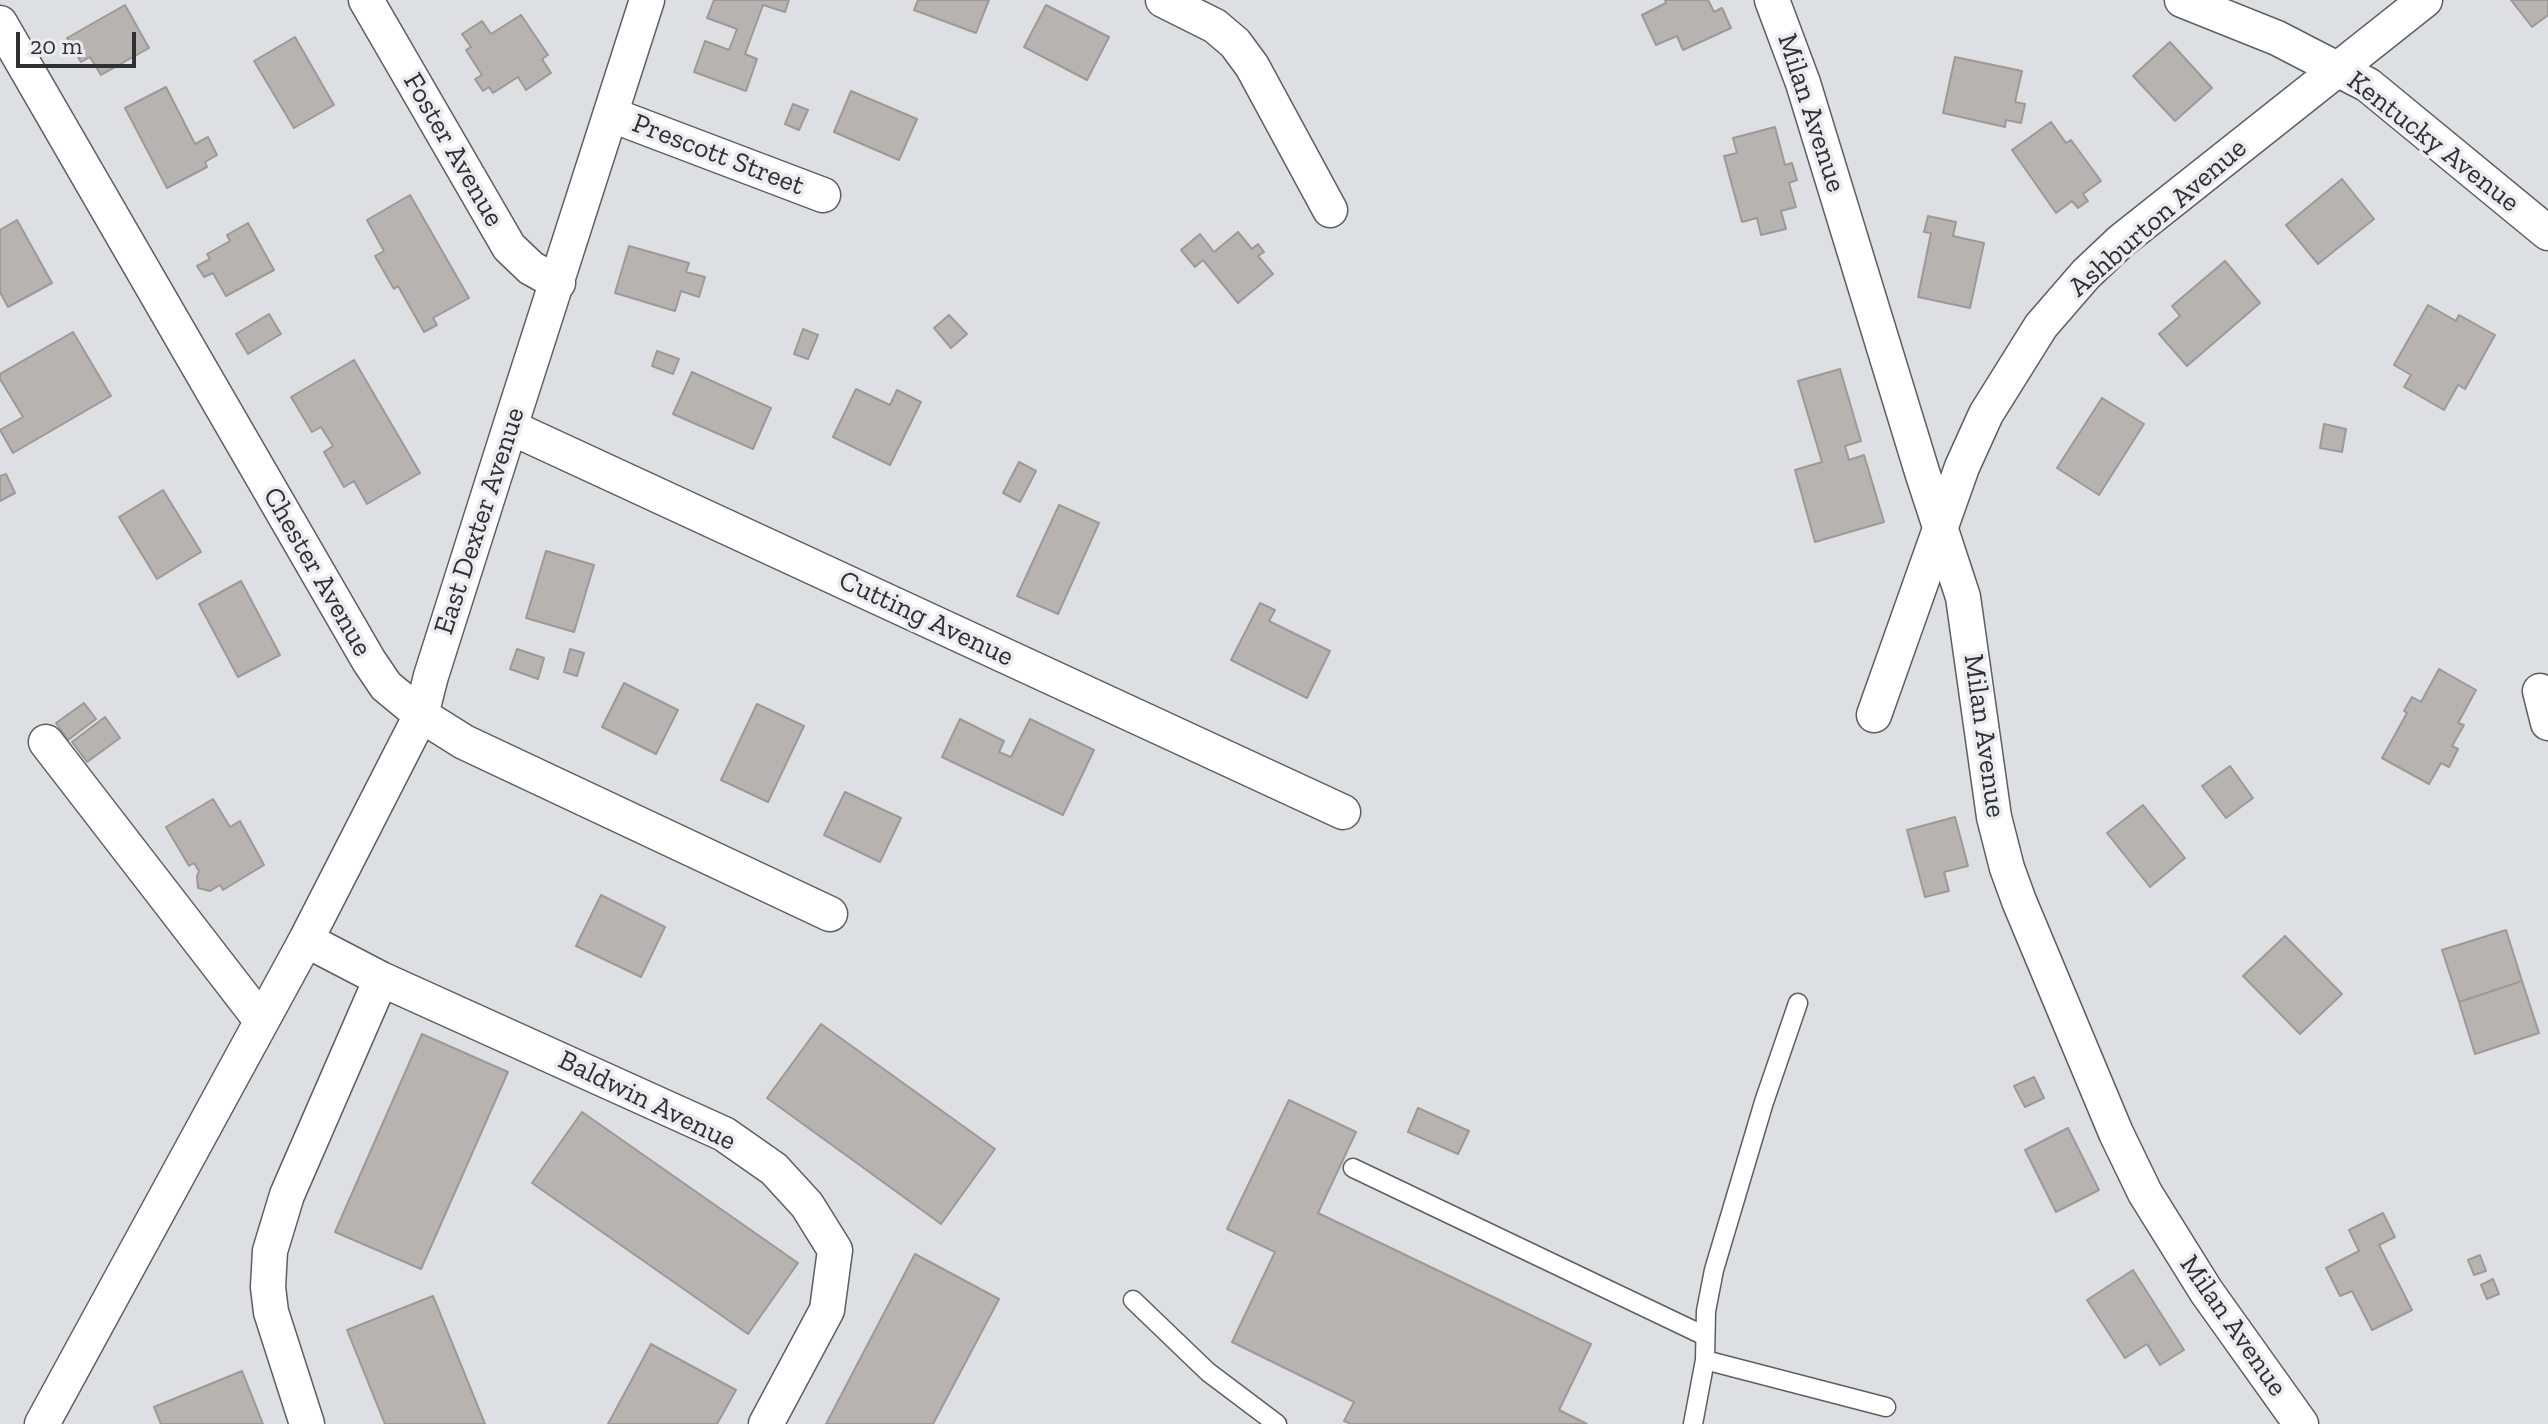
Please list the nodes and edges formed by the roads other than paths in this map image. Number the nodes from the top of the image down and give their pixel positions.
1 (366, 0) edge
2 (647, 0) edge
3 (1163, 0) edge
4 (1772, 0) edge
5 (2182, 0) edge
6 (2425, 0) edge
7 (1204, 9) edge
8 (0, 23) edge
9 (2338, 68) junction
10 (612, 115) junction
11 (823, 195) dead end
12 (1330, 210) dead end
13 (2548, 233) edge
14 (558, 283) junction
15 (510, 427) junction
16 (1940, 524) junction
17 (421, 715) junction
18 (1874, 715) dead end
19 (46, 742) dead end
20 (1343, 812) dead end
21 (830, 914) dead end
22 (306, 940) junction
23 (381, 979) junction
24 (1798, 1003) dead end
25 (260, 1019) junction
26 (1353, 1168) dead end
27 (1133, 1300) dead end
28 (1705, 1336) junction
29 (1705, 1360) junction
30 (1886, 1407) dead end
31 (42, 1424) edge
32 (307, 1424) edge
33 (766, 1424) edge
34 (1277, 1424) edge
35 (1693, 1424) edge
36 (2301, 1424) edge

1 - 14 street, Foster Avenue
2 - 10 street, East Dexter Avenue
3 - 7 street
4 - 16 street, Milan Avenue
5 - 9 street, Kentucky Avenue
6 - 9 street, Ashburton Avenue
7 - 12 street
8 - 17 street, Chester Avenue
9 - 13 street, Kentucky Avenue
9 - 16 street, Ashburton Avenue
10 - 11 street, Prescott Street
10 - 14 street, East Dexter Avenue
14 - 15 street, East Dexter Avenue
15 - 17 street, East Dexter Avenue
15 - 20 street, Cutting Avenue
16 - 18 street, Ashburton Avenue
16 - 36 street, Milan Avenue
17 - 21 street, Chester Avenue
17 - 22 street, East Dexter Avenue
19 - 25 street
22 - 23 street, Baldwin Avenue
22 - 25 street, East Dexter Avenue
23 - 32 street
23 - 33 street, Baldwin Avenue
24 - 28 lane
25 - 31 street, East Dexter Avenue
26 - 28 lane
27 - 34 lane
28 - 29 lane
29 - 30 lane
29 - 35 lane

